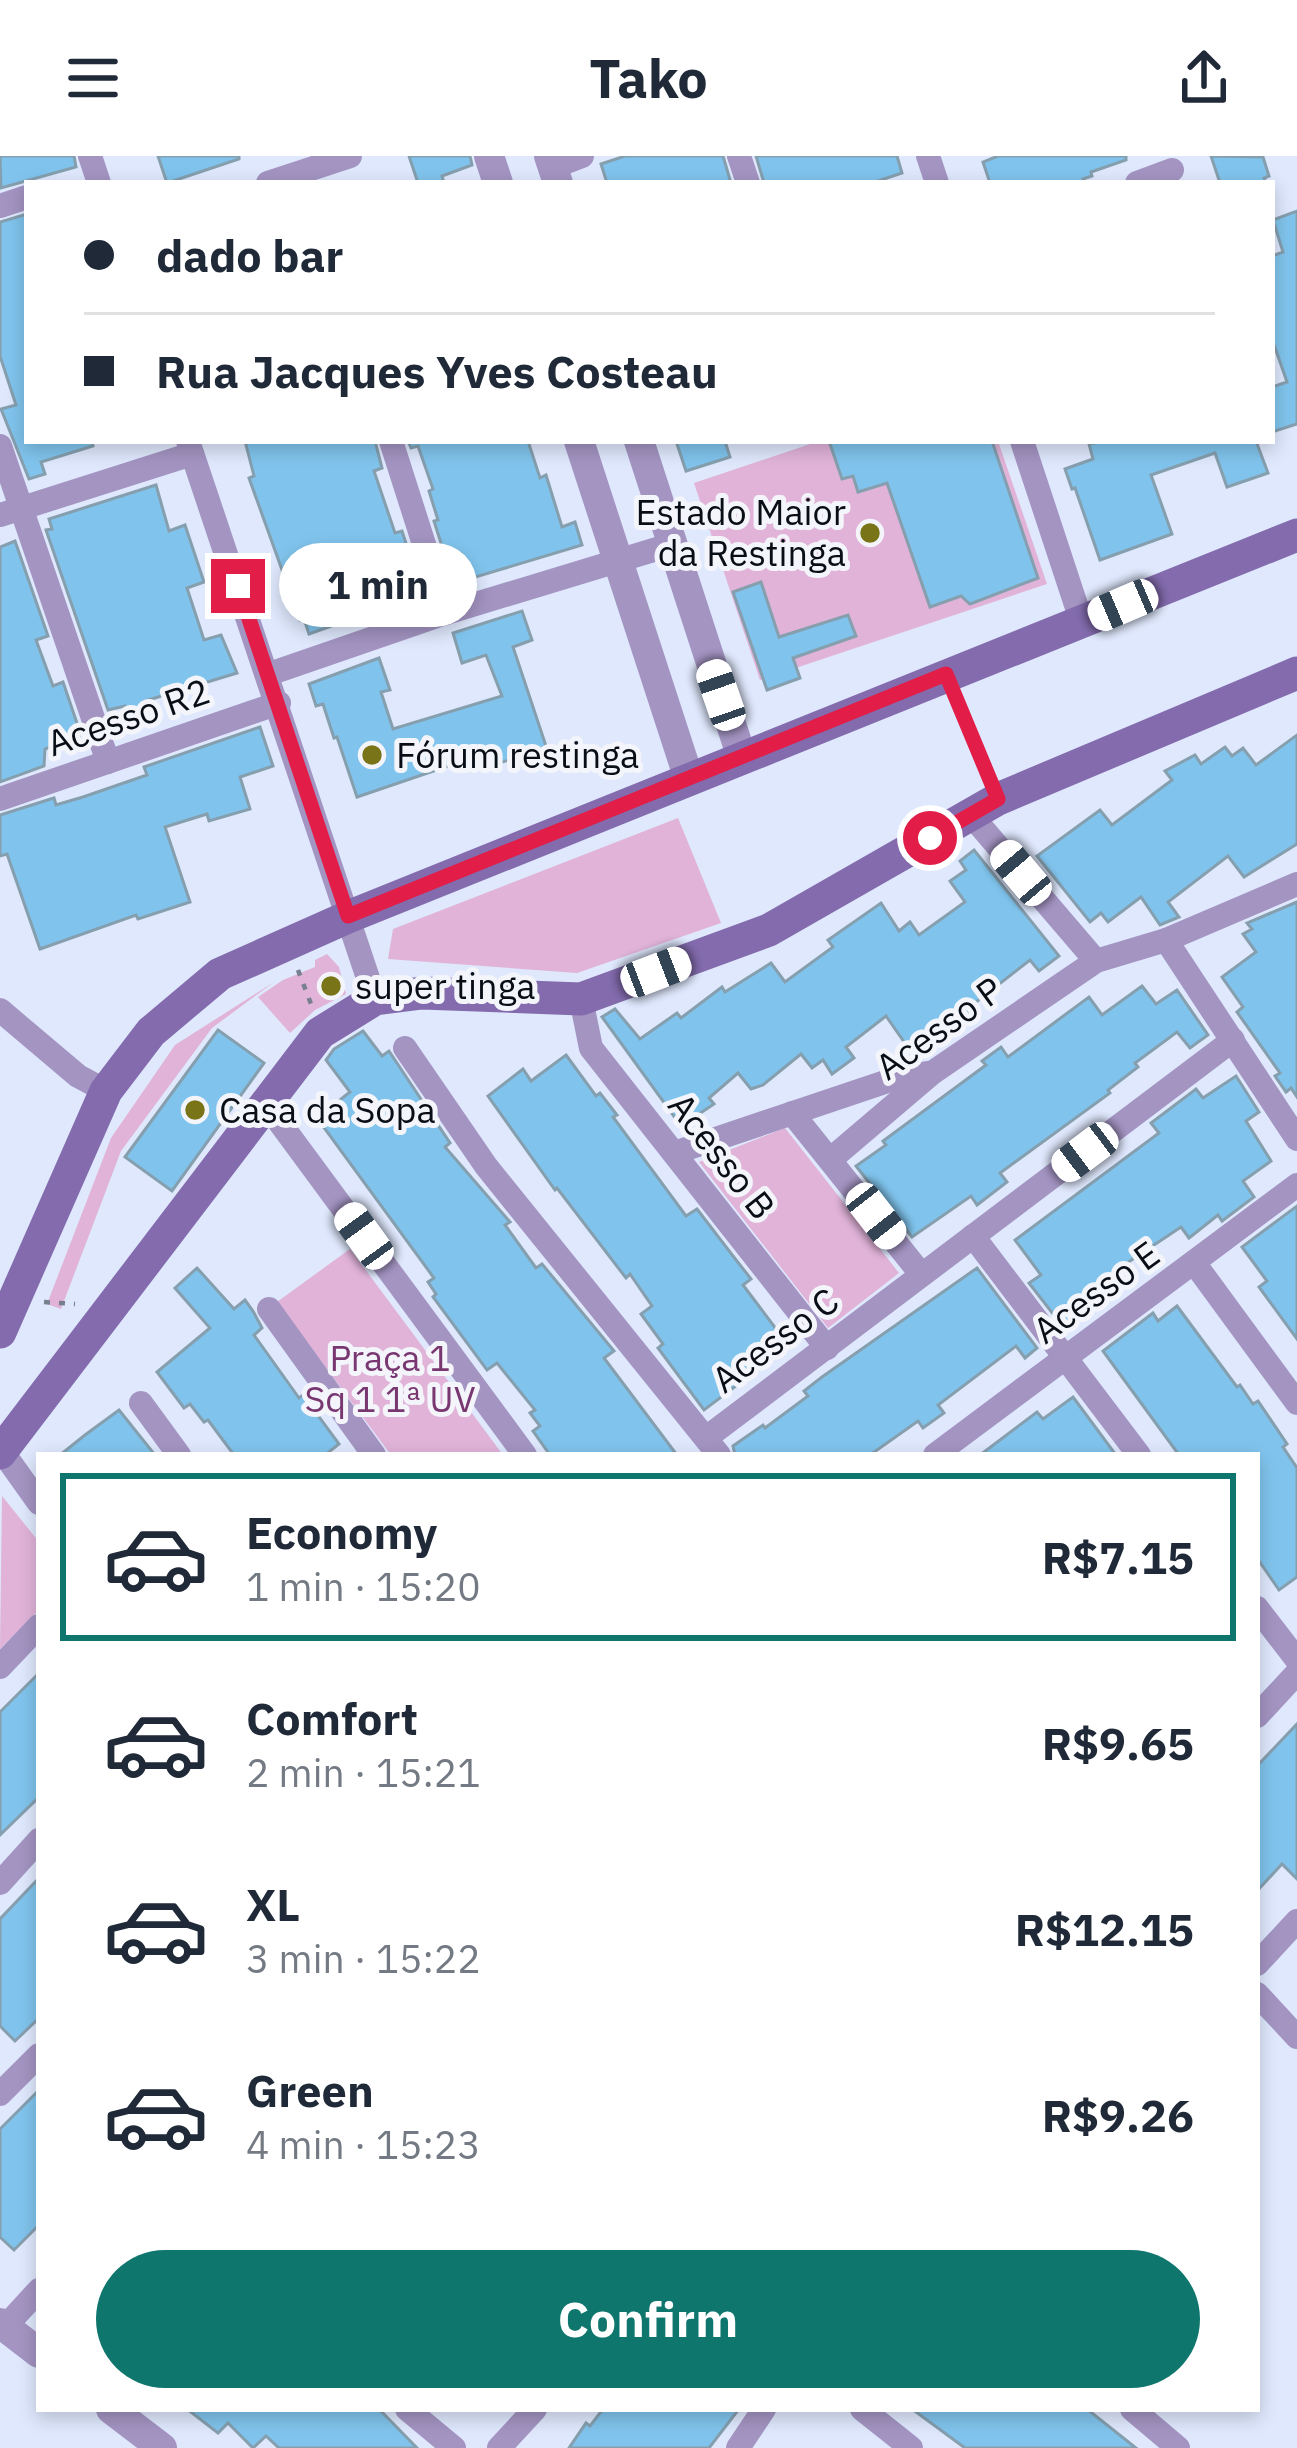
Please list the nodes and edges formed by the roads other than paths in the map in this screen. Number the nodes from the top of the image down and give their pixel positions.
1 (350, 156) edge
2 (582, 156) edge
3 (296, 164) edge
4 (553, 169) edge
5 (1172, 170) dead end
6 (1145, 180) edge
7 (392, 444) edge
8 (580, 444) edge
9 (640, 444) edge
10 (1023, 444) edge
11 (0, 446) edge
12 (190, 447) edge
13 (11, 512) edge
14 (1297, 535) edge
15 (670, 545) junction
16 (617, 561) junction
17 (446, 613) junction
18 (1082, 622) junction
19 (1297, 673) edge
20 (269, 674) junction
21 (946, 674) junction
22 (279, 703) junction
23 (742, 758) junction
24 (108, 762) junction
25 (689, 779) junction
26 (0, 799) edge
27 (984, 807) junction
28 (1297, 884) edge
29 (348, 916) junction
30 (1166, 940) junction
31 (1096, 961) junction
32 (375, 999) junction
33 (581, 999) junction
34 (0, 1010) edge
35 (1233, 1040) junction
36 (405, 1048) dead end
37 (932, 1072) junction
38 (106, 1091) junction
39 (792, 1113) junction
40 (275, 1115) junction
41 (1297, 1138) edge
42 (674, 1154) junction
43 (831, 1160) junction
44 (1297, 1185) edge
45 (974, 1236) junction
46 (1195, 1264) junction
47 (921, 1274) junction
48 (269, 1310) dead end
49 (0, 1332) edge
50 (827, 1348) junction
51 (1066, 1359) junction
52 (140, 1403) dead end
53 (1297, 1403) edge
54 (712, 1446) edge
55 (1, 1452) edge
56 (177, 1452) edge
57 (372, 1452) edge
58 (523, 1452) edge
59 (939, 1452) edge
60 (1137, 1452) edge
61 (36, 1499) edge
62 (1260, 1612) edge
63 (36, 1629) edge
64 (1297, 1660) edge
65 (0, 1667) edge
66 (1297, 1673) edge
67 (1260, 1713) edge
68 (36, 1843) edge
69 (0, 1882) edge
70 (1297, 1921) edge
71 (1260, 1961) edge
72 (1260, 1997) edge
73 (1297, 2037) edge
74 (36, 2058) edge
75 (3, 2087) edge
76 (36, 2293) edge
77 (2, 2325) edge
78 (36, 2351) edge
79 (115, 2412) edge
80 (411, 2412) edge
81 (532, 2412) edge
82 (762, 2412) edge
83 (866, 2412) edge
84 (1136, 2412) edge
85 (162, 2448) edge
86 (454, 2448) edge
87 (499, 2448) edge
88 (738, 2448) edge
89 (911, 2448) edge
90 (1178, 2448) edge

1 - 3 street
2 - 4 street
5 - 6 street
7 - 17 street
8 - 16 street
9 - 15 street
10 - 18 street
11 - 13 street
12 - 13 street
12 - 20 street
13 - 24 street
14 - 18 main road
15 - 16 street
15 - 23 street
16 - 17 street
16 - 25 street
17 - 20 street
18 - 21 main road
19 - 27 main road
20 - 22 street
21 - 23 main road
21 - 27 lane
22 - 24 street, Acesso R2
22 - 29 street
23 - 25 main road
24 - 26 street, Acesso R2
25 - 29 main road
27 - 31 street
27 - 33 main road
28 - 30 street, Acesso P
29 - 32 street
29 - 38 main road
30 - 31 street, Acesso P
30 - 35 street
31 - 37 street, Acesso P
32 - 33 main road
32 - 40 main road
33 - 42 street, Acesso B
34 - 38 street
35 - 41 street
35 - 45 street, Acesso C
36 - 54 street
37 - 39 street
37 - 43 street, Acesso P
38 - 49 main road
39 - 42 street
39 - 43 street
40 - 55 main road
40 - 58 street
42 - 50 street, Acesso B
43 - 47 street
44 - 46 street, Acesso E
45 - 47 street, Acesso C
45 - 51 street
46 - 51 street, Acesso E
46 - 53 street
47 - 50 street, Acesso C
48 - 57 street
50 - 54 street, Acesso C
51 - 59 street, Acesso E
51 - 60 street
52 - 56 street
55 - 61 street
62 - 64 street
63 - 65 street
66 - 67 street
68 - 69 street
70 - 71 street
72 - 73 street
74 - 75 street
76 - 77 street
77 - 78 street
79 - 85 street
80 - 86 street
81 - 87 street
82 - 88 street
83 - 89 street
84 - 90 street

